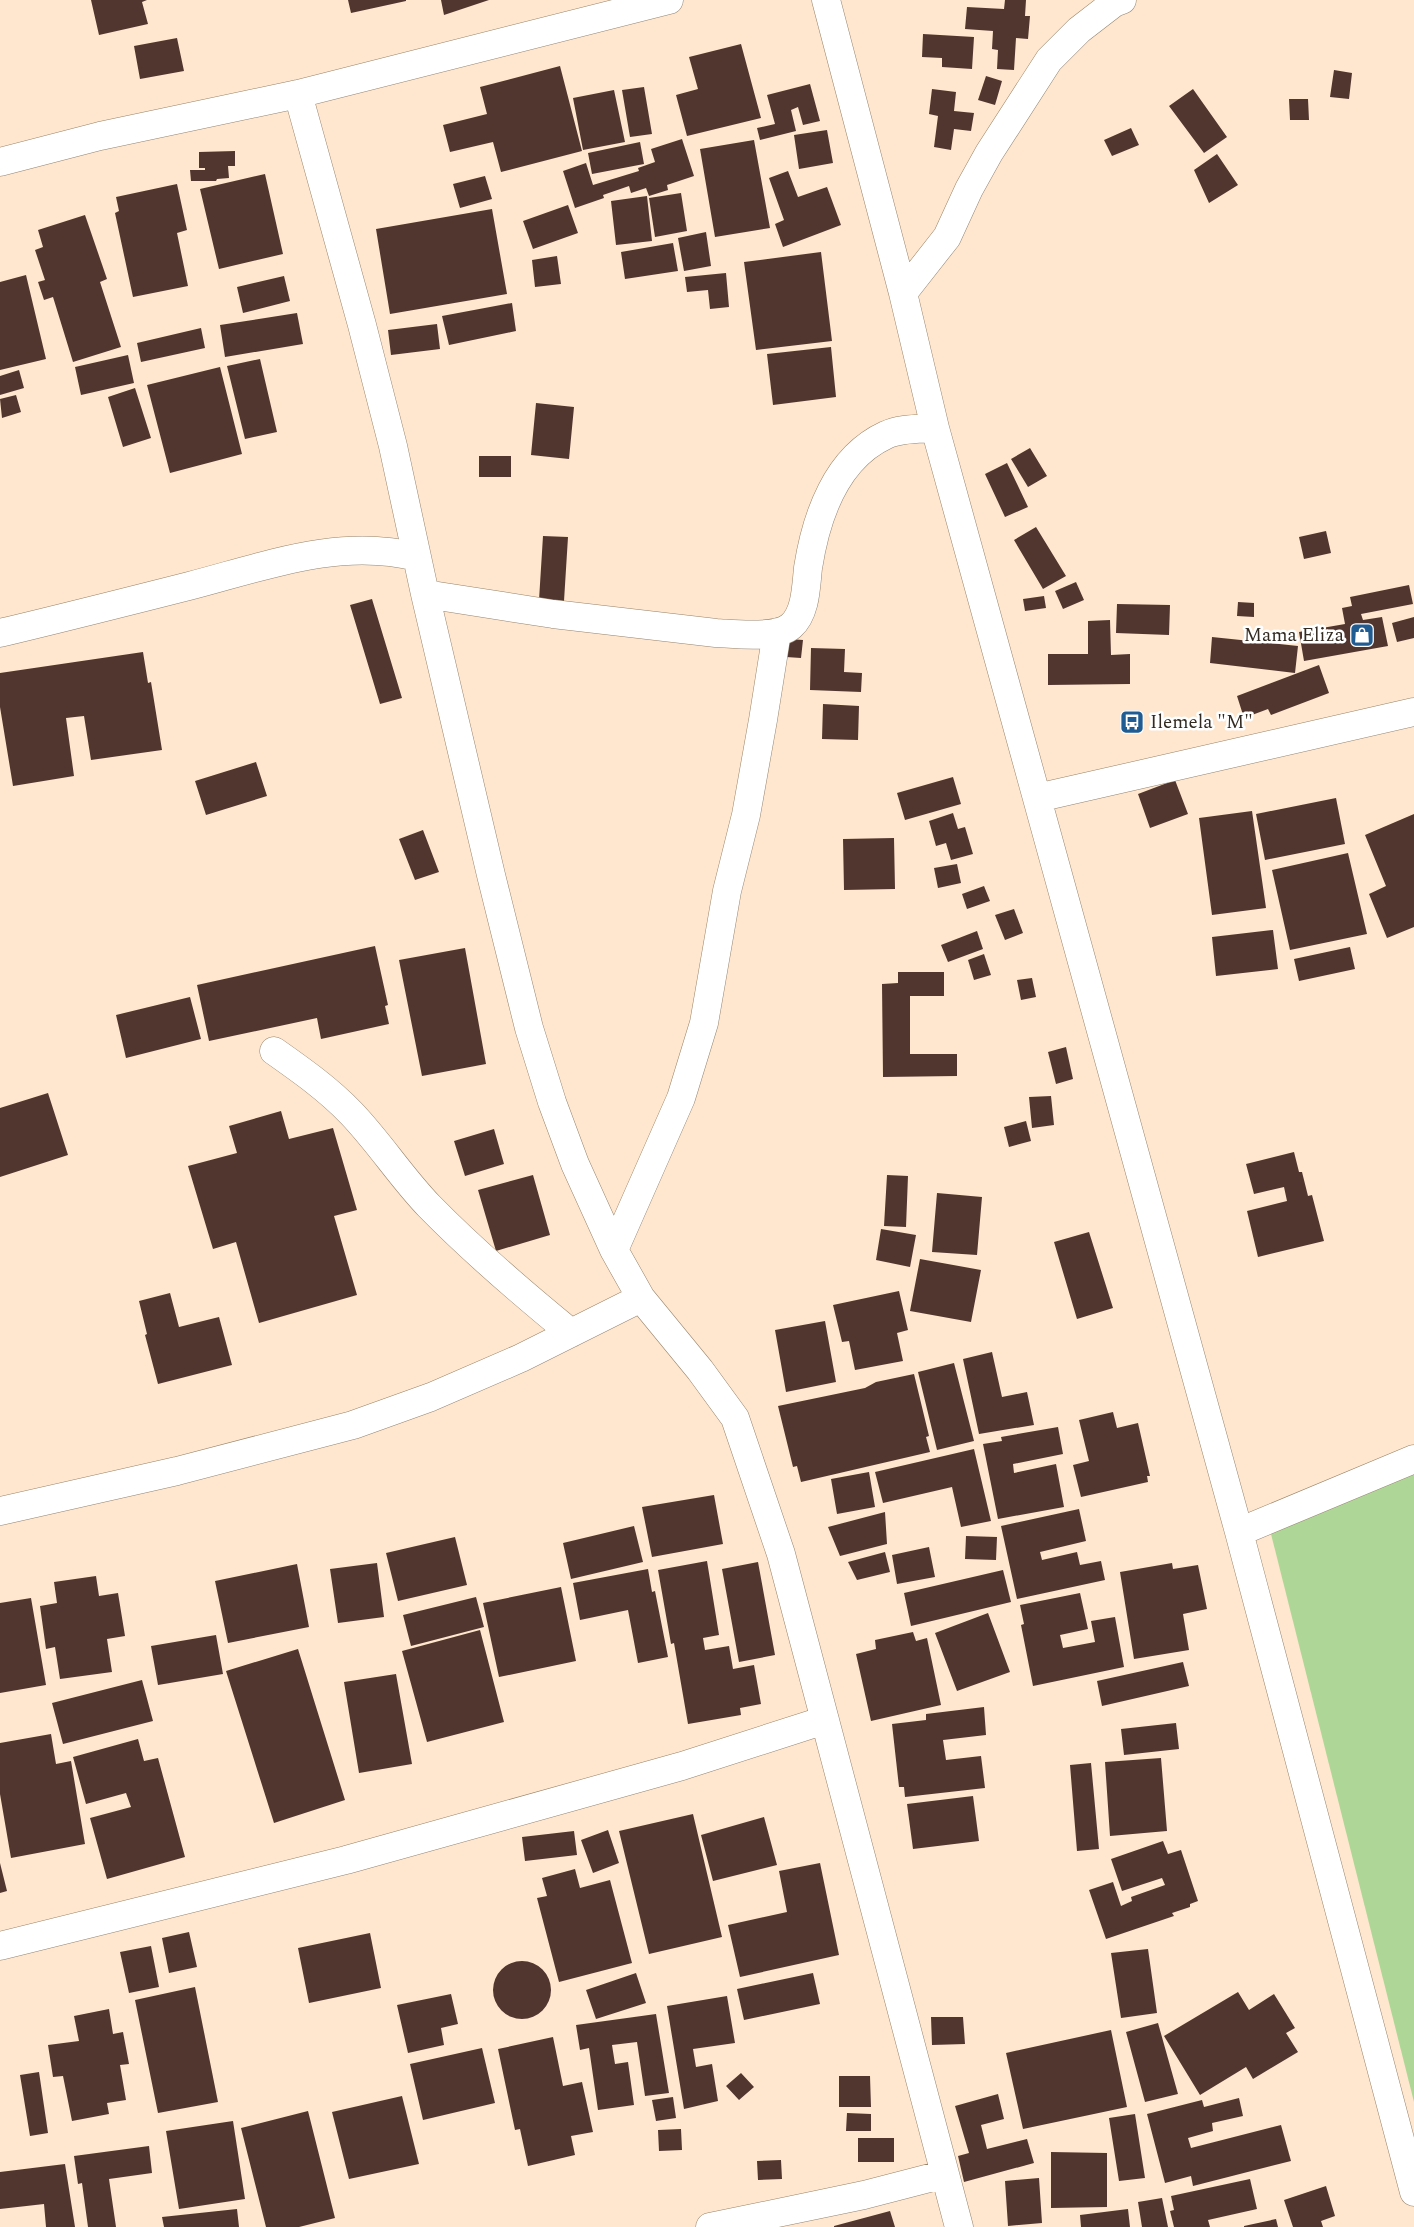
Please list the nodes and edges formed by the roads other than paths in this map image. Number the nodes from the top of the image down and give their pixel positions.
1 (669, 0) edge
2 (826, 0) edge
3 (1122, 0) edge
4 (298, 94) junction
5 (0, 162) edge
6 (903, 293) junction
7 (935, 428) junction
8 (416, 557) junction
9 (425, 594) junction
10 (776, 632) junction
11 (0, 633) edge
12 (1414, 712) edge
13 (1037, 798) junction
14 (274, 1051) dead end
15 (614, 1250) junction
16 (641, 1298) junction
17 (571, 1333) junction
18 (1414, 1460) edge
19 (0, 1511) edge
20 (1239, 1532) junction
21 (825, 1720) junction
22 (0, 1946) edge
23 (945, 2174) junction
24 (1414, 2192) edge
25 (710, 2227) edge
26 (959, 2227) edge

1 - 4 street
2 - 6 street
3 - 6 street
4 - 5 street
4 - 8 street
6 - 7 street
7 - 10 street
7 - 13 street
8 - 9 street
8 - 11 street
9 - 10 street
9 - 15 street
10 - 15 street
12 - 13 street
13 - 20 street
14 - 17 street
15 - 16 street
16 - 17 street
16 - 21 street
17 - 19 street
18 - 20 street
20 - 24 street
21 - 22 street
21 - 23 street
23 - 25 street
23 - 26 street

